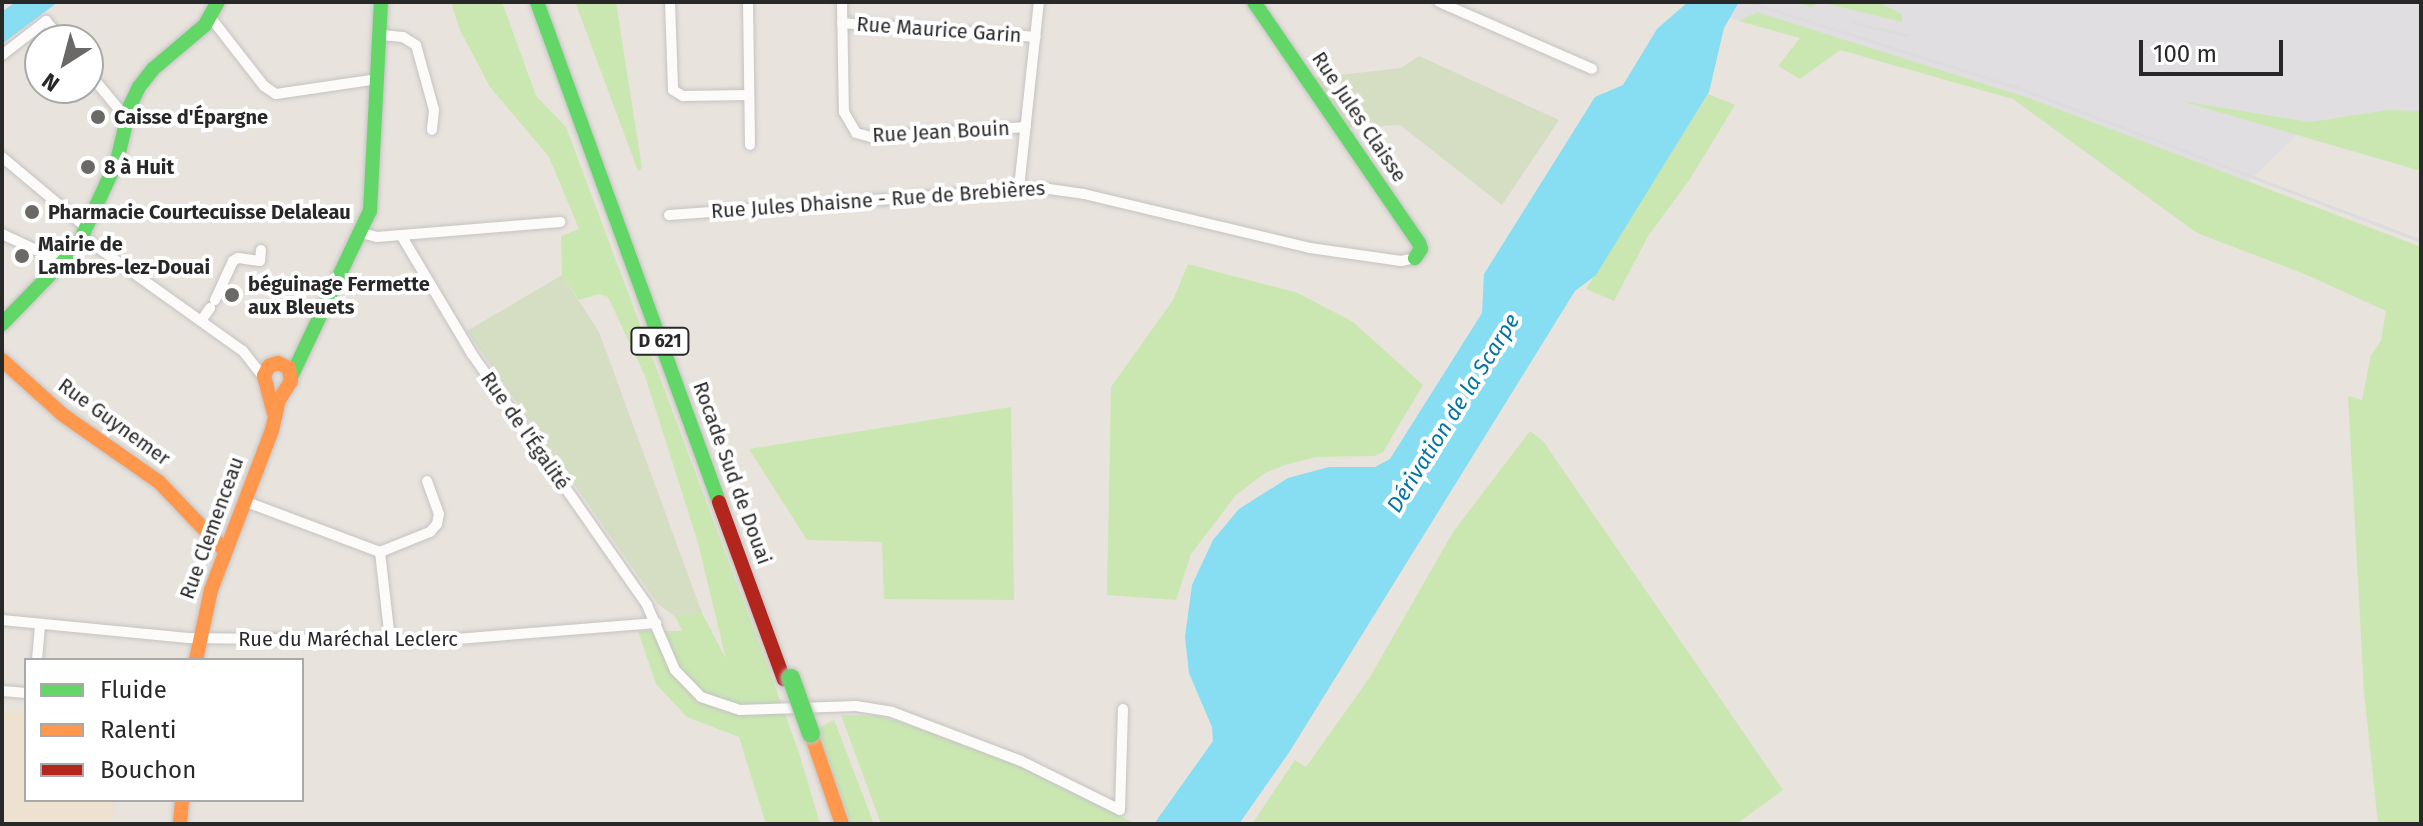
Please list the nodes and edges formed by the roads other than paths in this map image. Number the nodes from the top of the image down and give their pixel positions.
1 (381, 2) edge
2 (537, 2) edge
3 (545, 2) edge
4 (670, 2) edge
5 (748, 2) edge
6 (842, 2) edge
7 (1039, 2) edge
8 (1254, 2) edge
9 (1439, 2) edge
10 (214, 10) edge
11 (842, 23) junction
12 (381, 35) junction
13 (1035, 37) junction
14 (24, 38) edge
15 (2, 55) edge
16 (1592, 69) dead end
17 (378, 79) junction
18 (104, 91) edge
19 (749, 95) junction
20 (127, 119) junction
21 (1026, 127) junction
22 (432, 130) dead end
23 (750, 145) dead end
24 (2, 157) edge
25 (1019, 188) junction
26 (669, 215) dead end
27 (560, 222) dead end
28 (86, 233) junction
29 (361, 233) junction
30 (2, 234) edge
31 (401, 235) junction
32 (261, 250) dead end
33 (1415, 258) joint
34 (64, 263) junction
35 (201, 321) junction
36 (2, 324) edge
37 (243, 351) junction
38 (2, 360) edge
39 (277, 375) junction
40 (427, 481) dead end
41 (244, 501) junction
42 (213, 541) junction
43 (380, 552) junction
44 (2, 620) edge
45 (656, 623) junction
46 (40, 624) junction
47 (198, 638) junction
48 (390, 640) junction
49 (37, 658) edge
50 (196, 658) edge
51 (788, 679) junction
52 (2, 691) edge
53 (24, 693) edge
54 (1123, 709) dead end
55 (808, 734) junction
56 (182, 802) edge
57 (180, 824) edge
58 (832, 824) edge
59 (842, 824) edge

1 - 12 main road, Rue Clemenceau
2 - 51 main road, Rocade Sud de Douai / D 621
3 - 51 main road, Rocade Sud de Douai / D 621
4 - 19 street
5 - 19 street
6 - 11 street
7 - 13 street
8 - 33 main road, Rue Jules Claisse
9 - 16 street
10 - 17 street
10 - 20 main road
11 - 13 street, Rue Maurice Garin
11 - 21 street, Rue Jean Bouin
12 - 17 main road, Rue Clemenceau
12 - 22 street
13 - 21 street
14 - 15 street
17 - 29 main road, Rue Clemenceau
18 - 20 street
19 - 23 street
20 - 28 main road
21 - 25 street
24 - 28 street
25 - 26 street, Rue Jules Dhaisne - Rue de Brebières
25 - 33 street, Rue Jules Dhaisne - Rue de Brebières
27 - 31 street
28 - 34 main road
28 - 35 street
29 - 31 street
29 - 39 main road, Rue Clemenceau
30 - 34 street
31 - 45 street, Rue de l'Égalité
32 - 35 street
34 - 36 main road
35 - 37 street
37 - 39 street
37 - 39 street
38 - 42 main road, Rue Guynemer
39 - 41 main road, Rue Clemenceau
40 - 43 street
41 - 42 main road, Rue Clemenceau
41 - 43 street
42 - 47 main road, Rue Clemenceau
43 - 48 street
44 - 46 street, Rue du Maréchal Leclerc
45 - 48 street, Rue du Maréchal Leclerc
45 - 54 street, Rue de l'Égalité
46 - 47 street, Rue du Maréchal Leclerc
46 - 49 street
47 - 48 street, Rue du Maréchal Leclerc
47 - 50 main road, Rue Clemenceau
51 - 55 main road, Rocade Sud de Douai / D 621
52 - 53 street
55 - 58 main road, Rocade Sud de Douai / D 621
55 - 59 main road, Rocade Sud de Douai / D 621
56 - 57 main road

